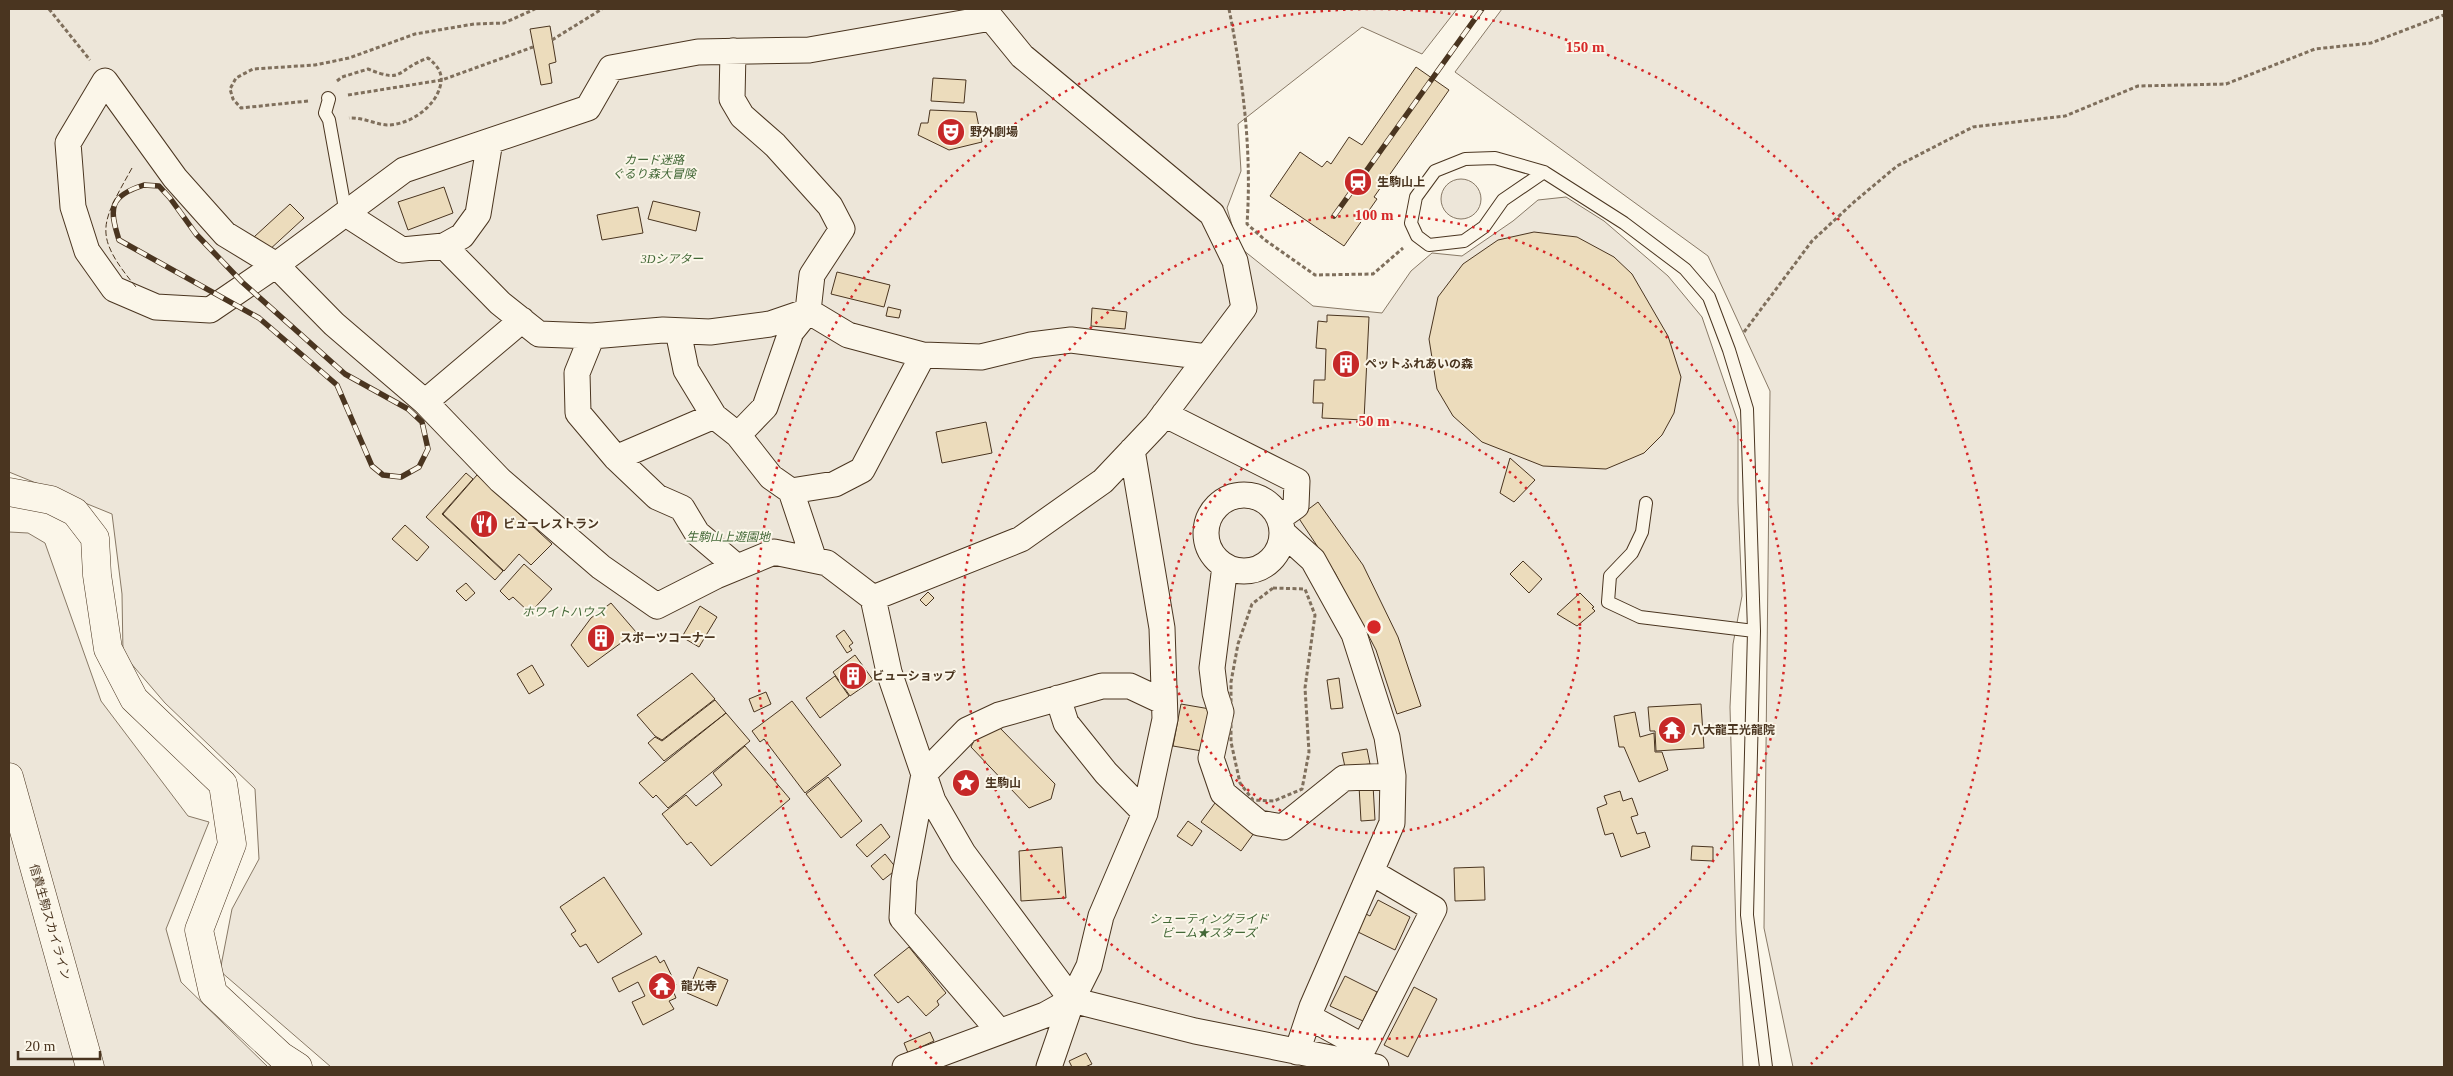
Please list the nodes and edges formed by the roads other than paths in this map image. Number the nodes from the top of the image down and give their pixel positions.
1 (733, 51) junction
2 (328, 98) road end
3 (490, 141) junction
4 (1544, 172) junction
5 (346, 214) junction
6 (444, 246) junction
7 (276, 265) junction
8 (808, 311) junction
9 (522, 320) junction
10 (678, 331) junction
11 (592, 336) junction
12 (922, 355) junction
13 (1207, 357) junction
14 (425, 402) junction
15 (1164, 414) junction
16 (714, 416) junction
17 (738, 436) junction
18 (1132, 450) junction
19 (616, 458) junction
20 (791, 491) junction
21 (9, 492) edge
22 (1646, 503) dead end
23 (1281, 525) junction
24 (814, 560) junction
25 (1225, 566) junction
26 (737, 567) junction
27 (873, 598) junction
28 (1754, 631) junction
29 (1058, 698) junction
30 (1164, 702) junction
31 (924, 774) junction
32 (1393, 776) junction
33 (9, 777) edge
34 (1145, 813) junction
35 (1371, 872) junction
36 (1072, 1000) junction
37 (1309, 1017) junction
38 (999, 1031) junction
39 (1297, 1052) junction
40 (90, 1067) edge
41 (298, 1067) edge
42 (905, 1067) edge
43 (1050, 1067) edge
44 (1376, 1067) edge
45 (1766, 1067) edge

1 - 3 street
1 - 8 street
1 - 13 street
2 - 5 lane
3 - 5 street
3 - 6 street
4 - 4 lane
4 - 28 lane
5 - 6 street
5 - 7 street
6 - 9 street
7 - 7 street
7 - 14 street
8 - 10 street
8 - 12 street
8 - 17 street
9 - 11 street
9 - 14 street
10 - 11 street
10 - 16 street
11 - 19 street
12 - 13 street
12 - 20 street
13 - 15 street
14 - 26 street
15 - 18 street
15 - 23 street
16 - 17 street
16 - 19 street
17 - 20 street
18 - 27 street
18 - 30 street
19 - 26 street
20 - 24 street
21 - 41 street
22 - 28 lane
23 - 25 street
23 - 25 street
23 - 32 street
24 - 26 street
24 - 27 street
25 - 32 street
27 - 31 street
28 - 45 lane
29 - 30 street
29 - 31 street
29 - 34 street
30 - 34 street
31 - 36 street
31 - 38 street
32 - 35 street
33 - 40 street, 信貴生駒スカイライン
34 - 36 street
35 - 37 street
35 - 37 street
36 - 38 street
36 - 39 street
36 - 43 street
37 - 39 street
38 - 42 street
39 - 44 street

